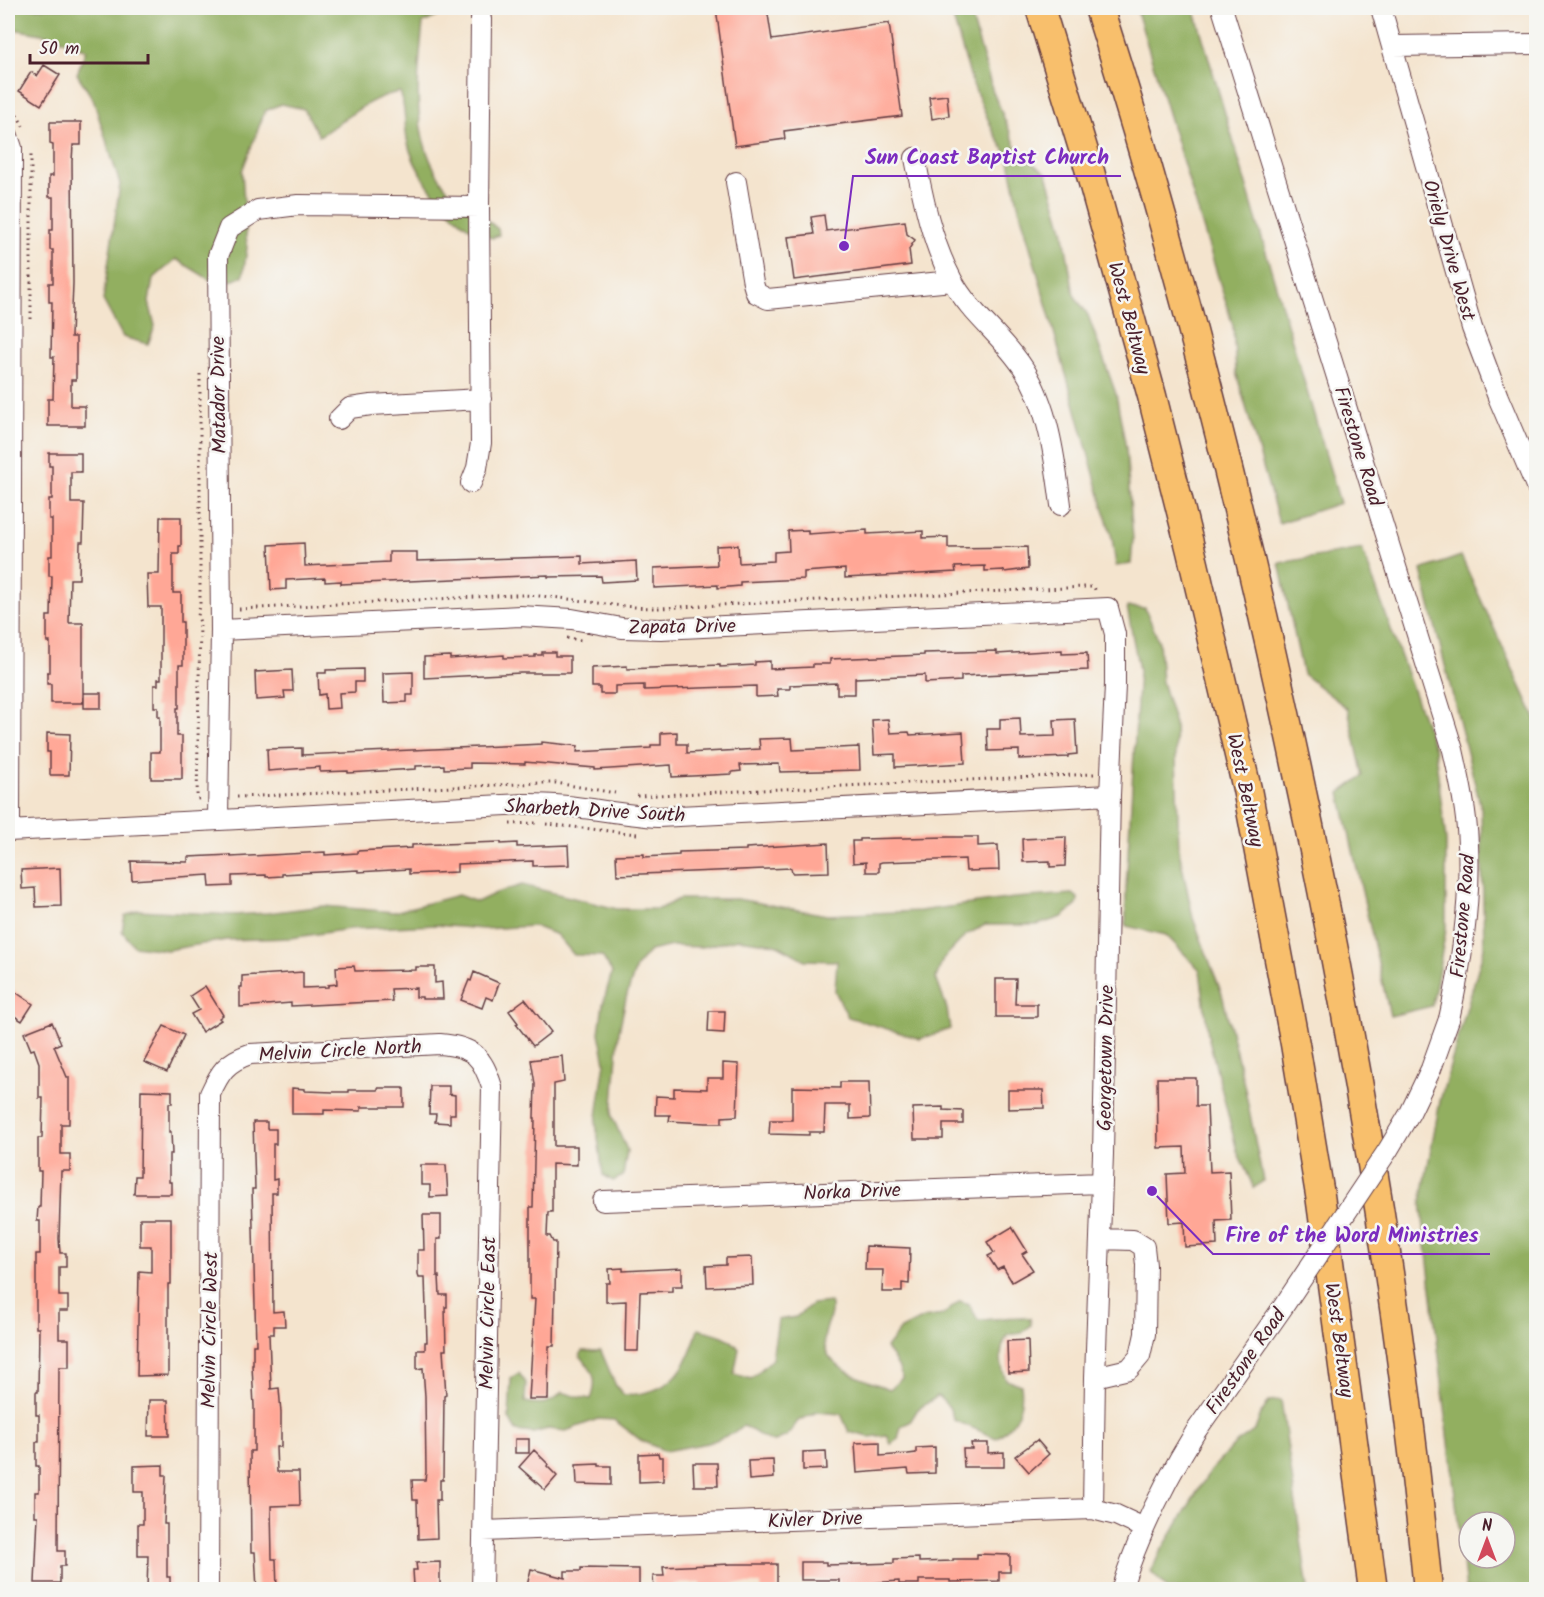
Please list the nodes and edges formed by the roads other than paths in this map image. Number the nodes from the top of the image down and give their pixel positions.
1 (1040, 8) edge
2 (1099, 8) edge
3 (1222, 8) edge
4 (1381, 8) edge
5 (481, 19) dead end
6 (1536, 44) edge
7 (1393, 46) junction
8 (8, 136) edge
9 (915, 158) dead end
10 (736, 182) dead end
11 (479, 207) junction
12 (952, 281) junction
13 (9, 308) edge
14 (481, 399) junction
15 (339, 419) dead end
16 (471, 483) dead end
17 (1536, 486) edge
18 (1061, 505) dead end
19 (1102, 608) joint
20 (220, 630) junction
21 (1110, 795) junction
22 (218, 819) junction
23 (9, 831) edge
24 (465, 1048) joint
25 (219, 1072) joint
26 (1102, 1183) junction
27 (603, 1201) dead end
28 (1100, 1239) junction
29 (1095, 1377) junction
30 (1093, 1509) junction
31 (1144, 1528) junction
32 (483, 1531) junction
33 (208, 1590) edge
34 (482, 1590) edge
35 (1121, 1590) edge
36 (1373, 1590) edge
37 (1428, 1590) edge

1 - 36 highway, West Beltway
2 - 37 highway
3 - 31 street, Firestone Road, bridge
4 - 7 street, Oriely Drive West
5 - 11 street
6 - 7 street
7 - 17 street, Oriely Drive West
8 - 13 street
9 - 12 street
10 - 12 street
11 - 14 street
11 - 20 street, Matador Drive
12 - 18 street
13 - 23 street
14 - 15 street
14 - 16 street
19 - 20 street, Zapata Drive
19 - 21 street, Georgetown Drive
20 - 22 street, Matador Drive
21 - 22 street, Sharbeth Drive South
21 - 26 street, Georgetown Drive
22 - 23 street, Sharbeth Drive South
24 - 25 street, Melvin Circle North
24 - 32 street, Melvin Circle East
25 - 33 street, Melvin Circle West
26 - 27 street, Norka Drive
26 - 28 street, Georgetown Drive
28 - 29 street, Georgetown Drive
28 - 29 street
29 - 30 street, Georgetown Drive
30 - 31 street, Kivler Drive
30 - 32 street, Kivler Drive
31 - 35 street, Firestone Road
32 - 34 street, Melvin Circle East

